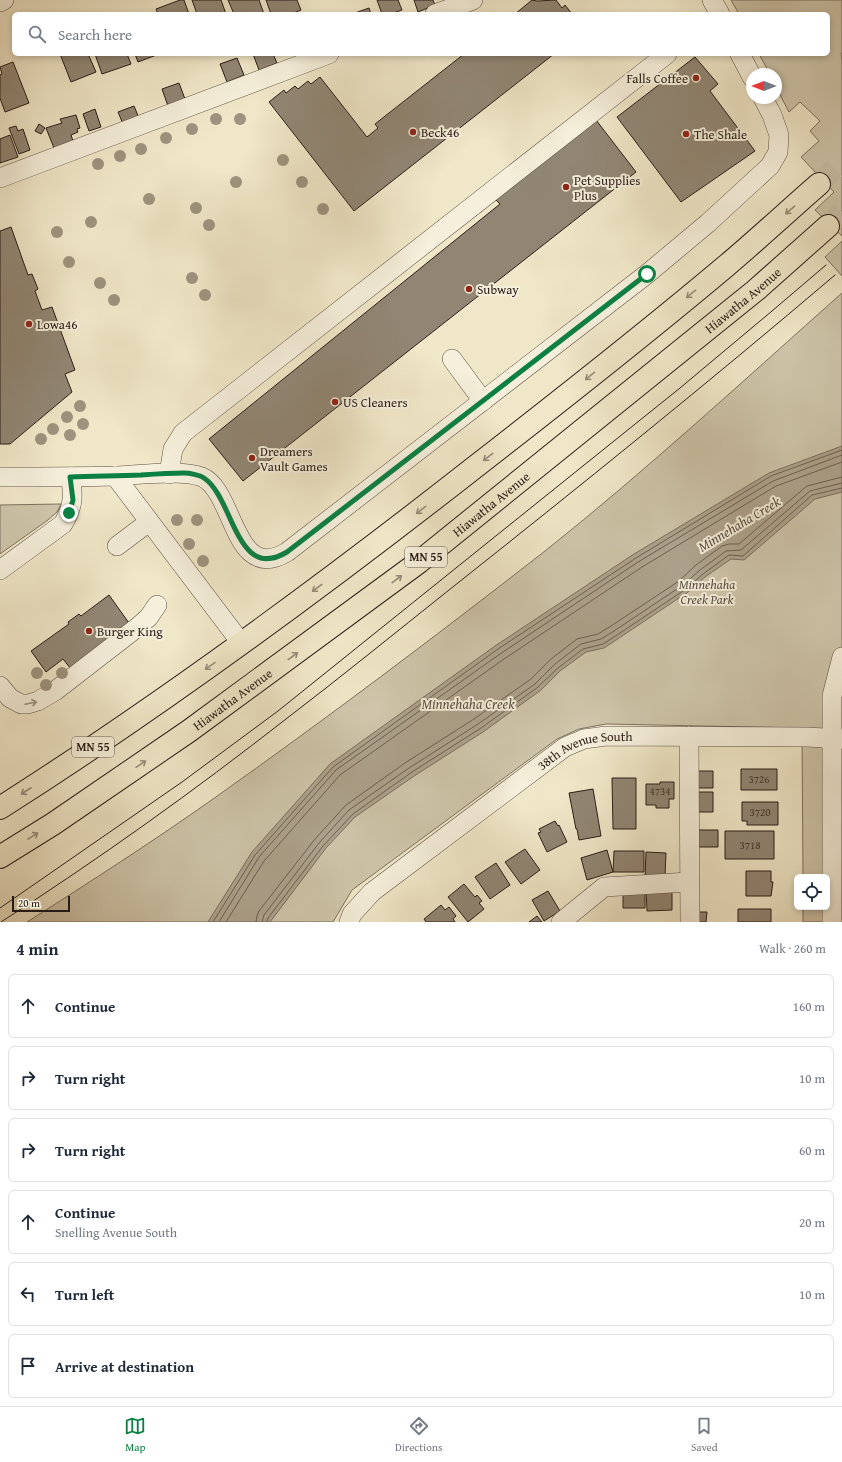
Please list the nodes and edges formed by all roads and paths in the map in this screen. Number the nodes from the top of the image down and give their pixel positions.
1 (4, 0) edge
2 (473, 0) edge
3 (0, 2) edge
4 (440, 12) edge
5 (324, 56) edge
6 (664, 56) edge
7 (741, 56) edge
8 (747, 68) edge
9 (766, 104) edge
10 (0, 178) edge
11 (819, 184) tunnel mouth
12 (828, 226) tunnel mouth
13 (452, 359) dead end
14 (483, 401) junction
15 (169, 474) junction
16 (114, 476) junction
17 (0, 477) edge
18 (70, 477) junction
19 (149, 522) junction
20 (117, 546) dead end
21 (0, 570) edge
22 (157, 605) dead end
23 (242, 644) junction
24 (842, 657) edge
25 (0, 686) edge
26 (689, 736) junction
27 (837, 739) edge
28 (0, 808) edge
29 (0, 857) edge
30 (690, 882) junction
31 (349, 922) edge
32 (560, 922) edge
33 (690, 922) edge
34 (832, 922) edge

1 - 3 street
2 - 4 street
5 - 10 street
6 - 15 street
7 - 8 street
9 - 14 street
11 -> 23 highway, MN 55
29 -> 12 highway, Hiawatha Avenue / MN 55
13 - 14 street
14 - 15 street
15 - 16 street
16 - 18 street
16 - 19 street
17 - 18 street
18 - 21 street
19 - 20 street
19 - 23 street
25 -> 22 street
23 -> 28 highway, MN 55
24 - 27 street
26 - 27 street, 38th Avenue South
26 - 30 street
26 - 31 street, 38th Avenue South
27 - 34 street
30 - 32 street
30 - 33 street

